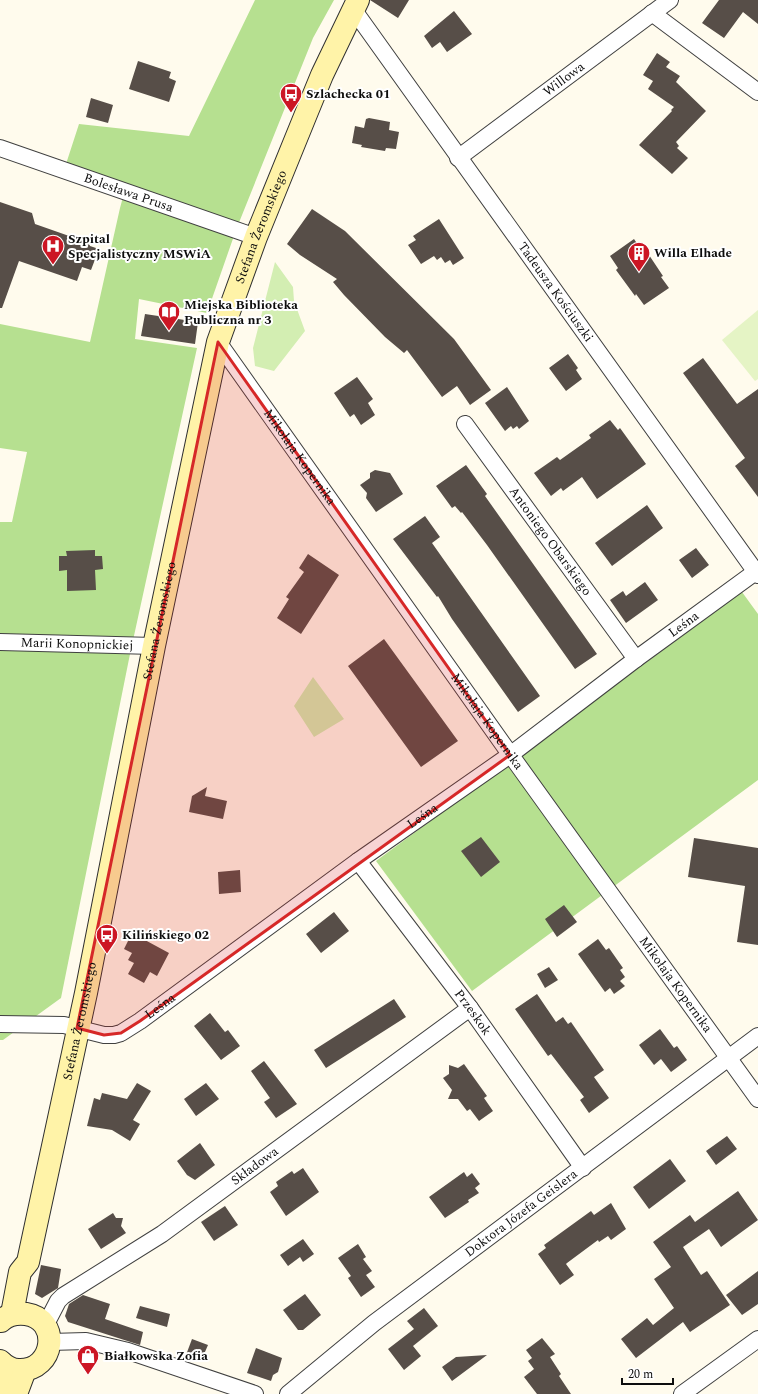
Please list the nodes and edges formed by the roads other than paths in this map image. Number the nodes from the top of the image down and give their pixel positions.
1 (670, 0) edge
2 (355, 5) edge
3 (652, 13) junction
4 (758, 92) edge
5 (0, 148) edge
6 (458, 158) junction
7 (256, 237) junction
8 (218, 342) junction
9 (465, 424) dead end
10 (757, 572) edge
11 (0, 642) edge
12 (154, 646) junction
13 (636, 659) junction
14 (510, 755) junction
15 (358, 861) junction
16 (470, 1008) junction
17 (0, 1024) edge
18 (77, 1028) junction
19 (758, 1036) edge
20 (728, 1059) junction
21 (758, 1099) edge
22 (582, 1168) junction
23 (28, 1324) edge
24 (758, 1339) edge
25 (1, 1362) edge
26 (25, 1370) junction
27 (0, 1394) edge
28 (16, 1394) edge
29 (254, 1394) edge
30 (288, 1394) edge
31 (682, 1394) edge

1 - 3 street, Willowa
2 - 6 street, Tadeusza Kościuszki
2 - 7 main road, Stefana Żeromskiego
3 - 4 street
3 - 6 street, Willowa
5 - 7 street, Bolesława Prusa
6 - 10 street, Tadeusza Kościuszki
7 - 8 main road, Stefana Żeromskiego
8 - 12 main road, Stefana Żeromskiego
8 - 14 street, Mikołaja Kopernika
9 - 13 street, Antoniego Obarskiego
10 - 13 street, Leśna
11 - 12 street, Marii Konopnickiej
12 - 18 main road, Stefana Żeromskiego
13 - 14 street, Leśna
14 - 15 street, Leśna
14 - 20 street, Mikołaja Kopernika
15 - 16 street, Przeskok
15 - 18 street, Leśna
16 - 22 street, Przeskok
16 - 23 street, Składowa
17 - 18 street, Leśna
18 - 23 main road, Stefana Żeromskiego
19 - 20 street, Doktora Józefa Geislera
20 - 21 street, Mikołaja Kopernika
20 - 22 street, Doktora Józefa Geislera
22 - 30 street, Doktora Józefa Geislera
23 - 26 main road
23 - 29 street
24 - 31 street
25 - 26 main road
25 - 27 main road
26 - 28 main road

